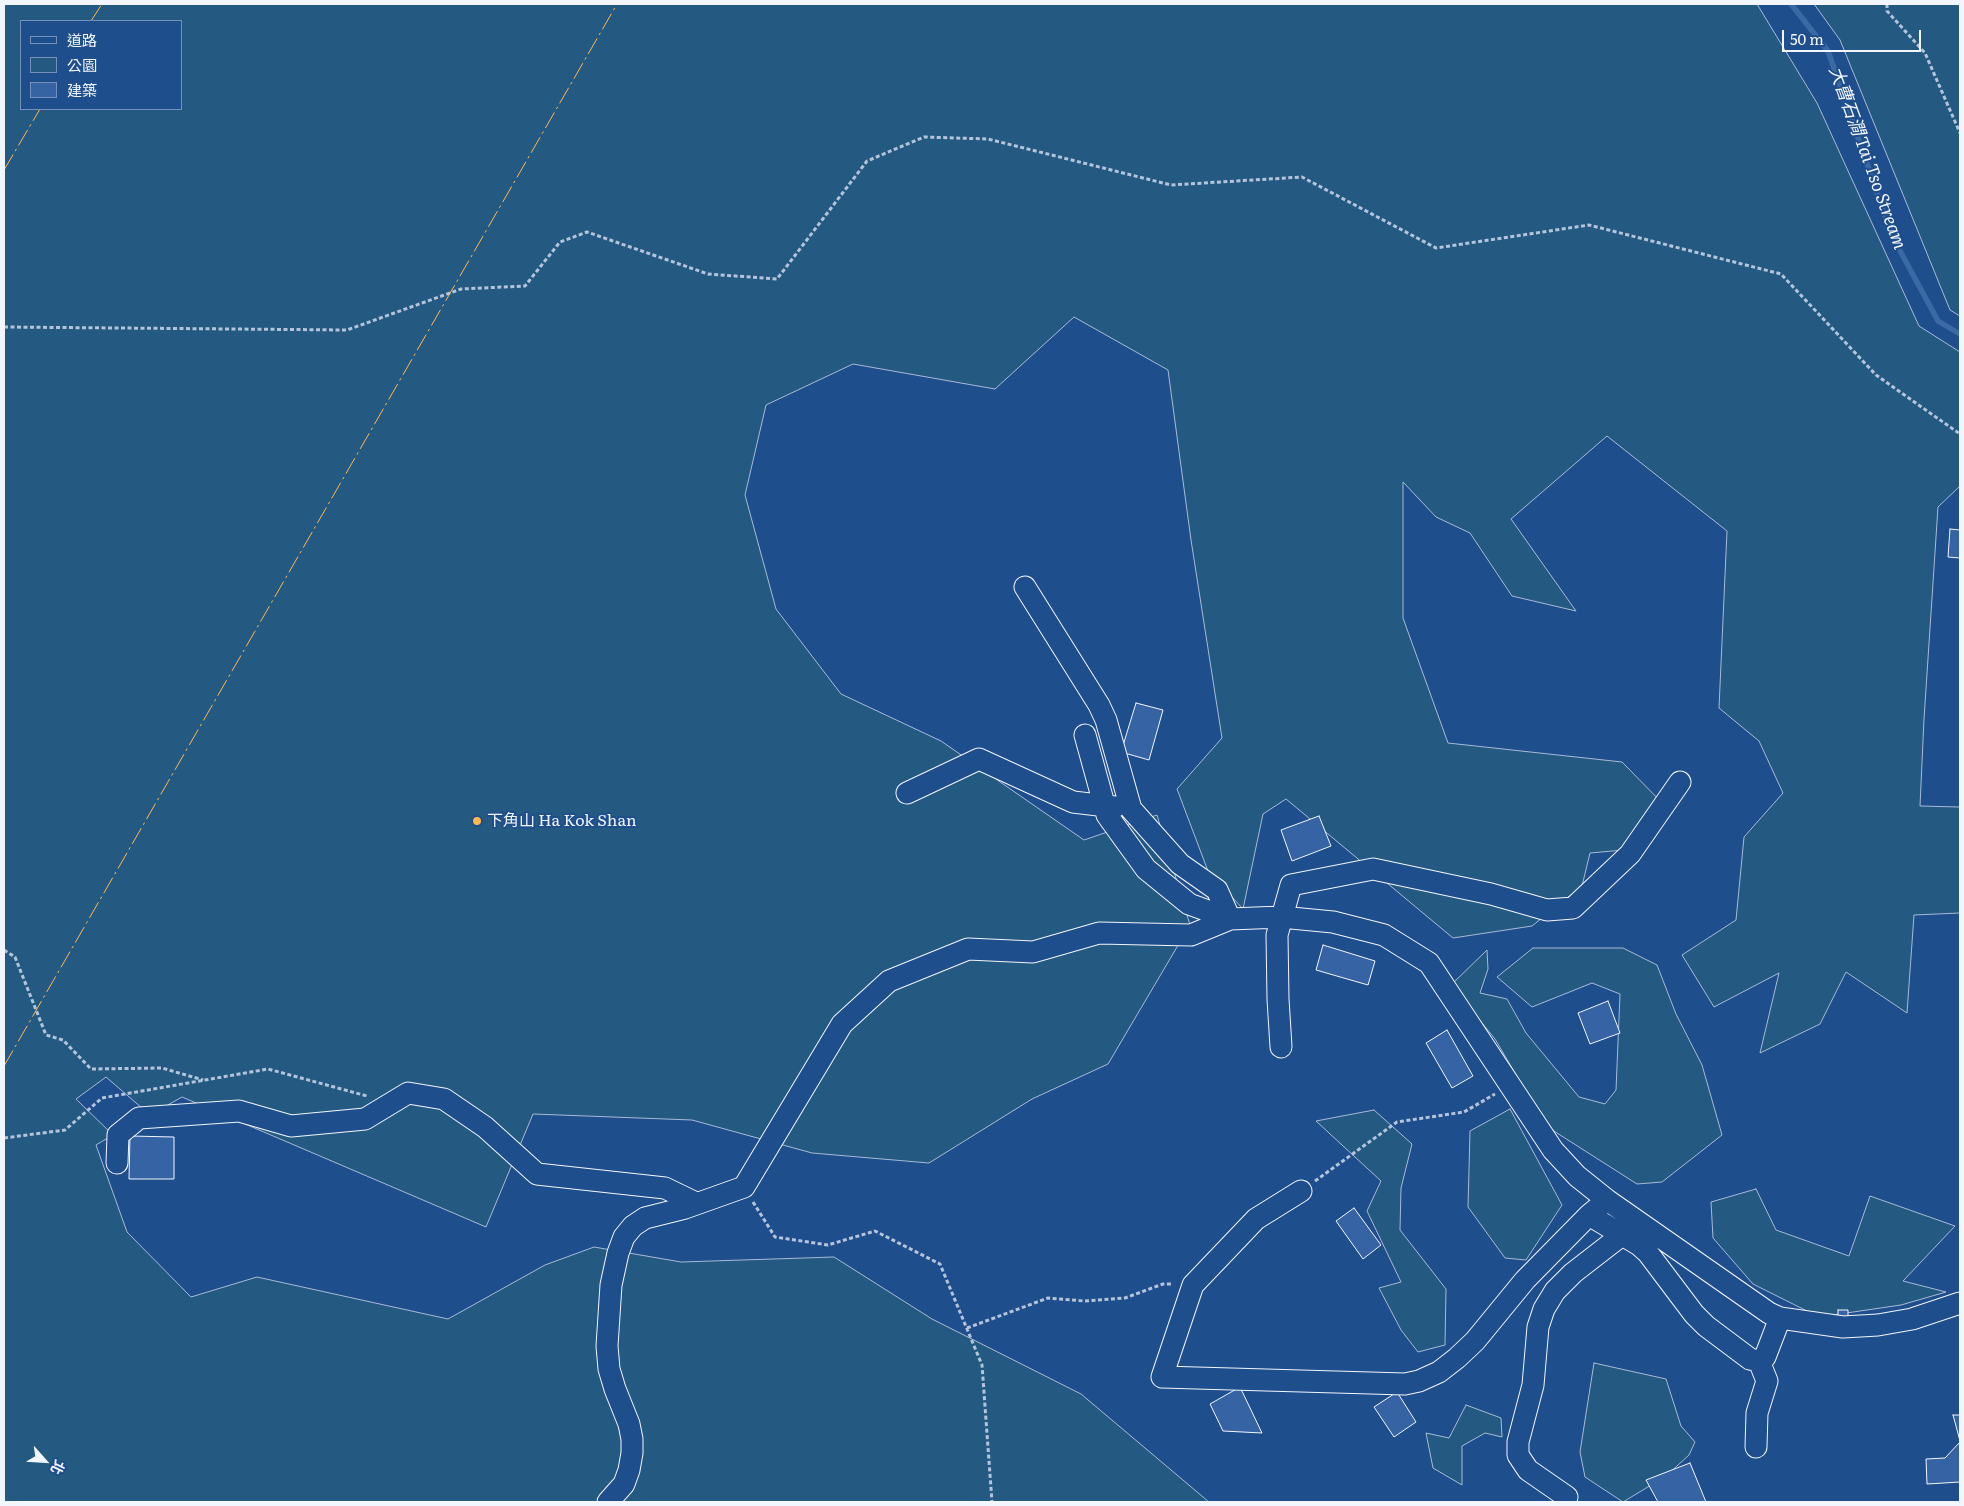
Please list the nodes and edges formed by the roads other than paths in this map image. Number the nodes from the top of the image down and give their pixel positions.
1 (1025, 587) dead end
2 (1085, 735) dead end
3 (1680, 782) dead end
4 (907, 793) dead end
5 (1104, 805) junction
6 (1131, 809) junction
7 (1281, 917) junction
8 (1230, 919) junction
9 (1281, 1047) dead end
10 (117, 1163) dead end
11 (1301, 1191) road end
12 (1607, 1200) junction
13 (696, 1203) junction
14 (1589, 1215) junction
15 (1622, 1235) junction
16 (1960, 1303) edge
17 (1780, 1318) junction
18 (1759, 1361) junction
19 (1756, 1447) dead end
20 (1567, 1496) dead end
21 (608, 1502) edge

1 - 6 street
2 - 5 street
3 - 7 street
4 - 5 street
5 - 6 street
5 - 8 street
6 - 8 street
7 - 8 street
7 - 9 street
7 - 12 street
8 - 13 street
10 - 13 street
11 - 14 street
12 - 14 street
12 - 17 street
13 - 21 street
14 - 15 street
15 - 18 street
15 - 20 street
16 - 17 street
17 - 18 street
18 - 19 street

